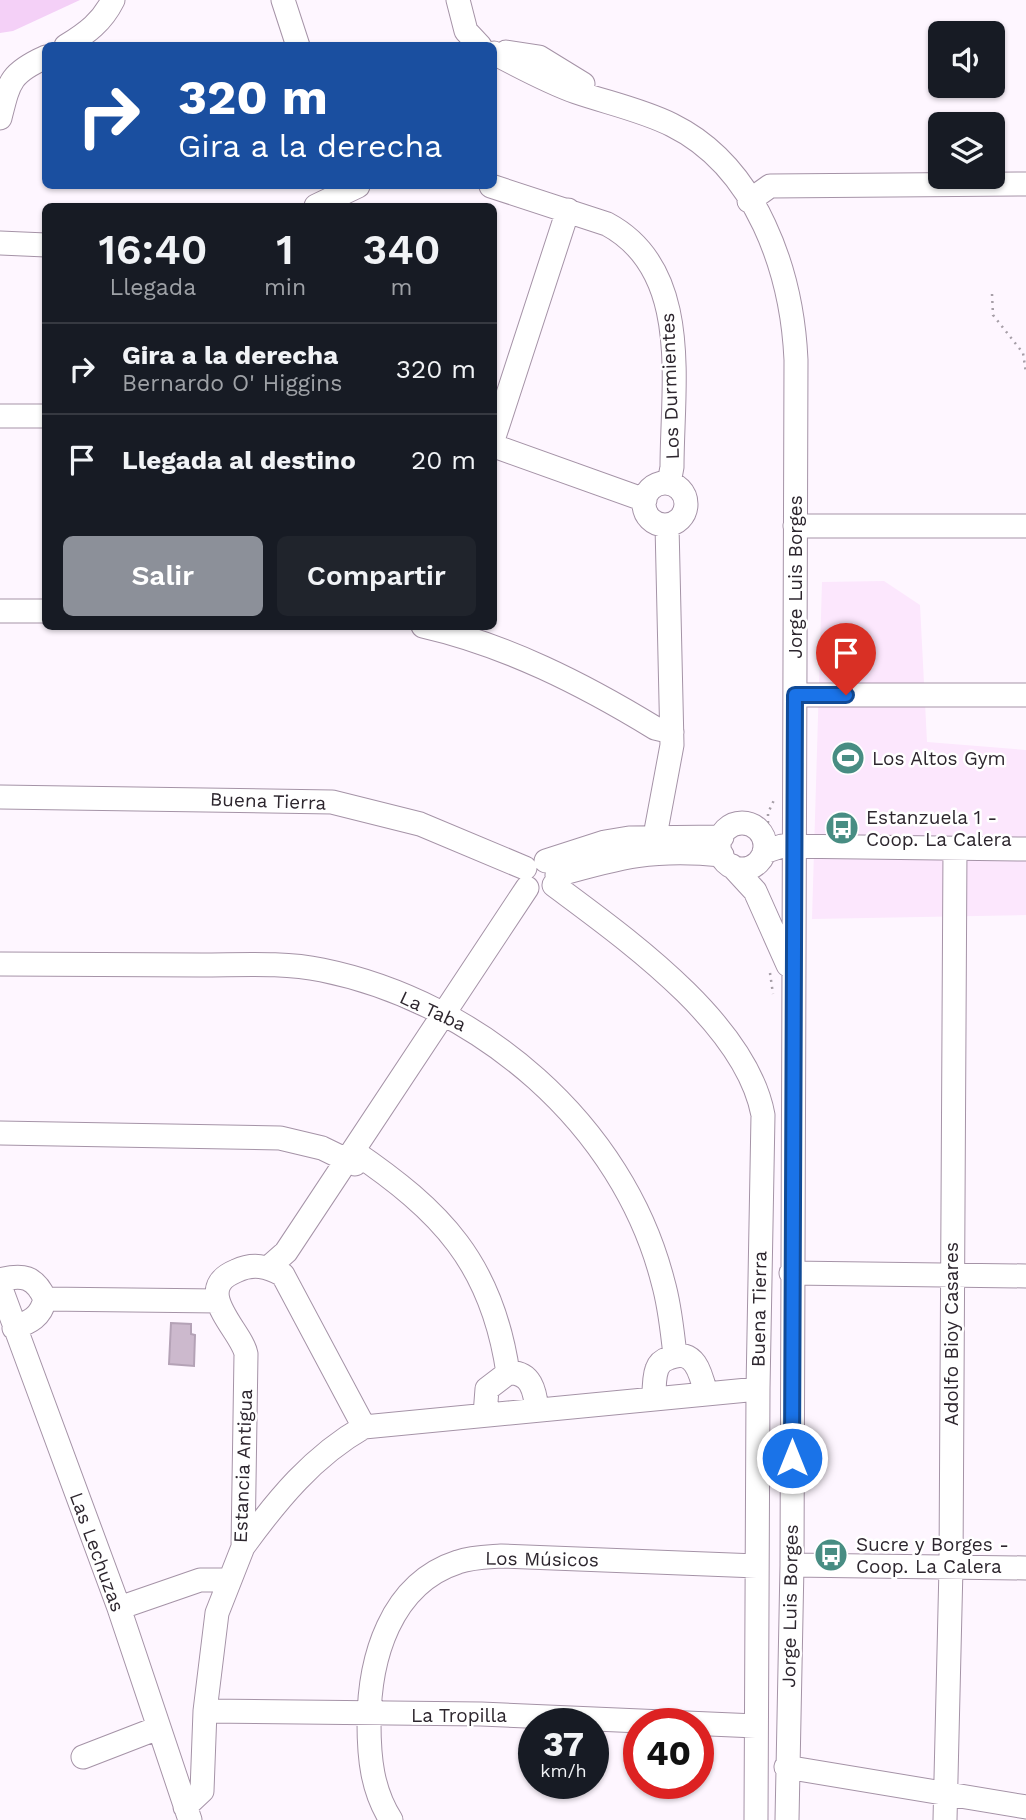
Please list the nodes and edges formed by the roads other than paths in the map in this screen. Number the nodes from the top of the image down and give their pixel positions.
1 (113, 0) edge
2 (283, 0) edge
3 (458, 0) edge
4 (72, 42) edge
5 (297, 42) edge
6 (476, 42) edge
7 (497, 54) edge
8 (42, 59) edge
9 (0, 118) edge
10 (1026, 184) edge
11 (497, 188) edge
12 (352, 189) edge
13 (749, 201) junction
14 (322, 203) edge
15 (568, 210) junction
16 (0, 243) edge
17 (42, 245) edge
18 (0, 416) edge
19 (42, 416) edge
20 (497, 428) edge
21 (497, 447) edge
22 (669, 484) junction
23 (645, 499) junction
24 (667, 525) junction
25 (795, 526) junction
26 (1026, 526) edge
27 (0, 611) edge
28 (42, 611) edge
29 (437, 630) edge
30 (795, 695) junction
31 (1026, 695) edge
32 (672, 732) junction
33 (0, 797) edge
34 (764, 840) junction
35 (653, 844) junction
36 (792, 847) junction
37 (955, 848) junction
38 (1026, 849) edge
39 (716, 850) junction
40 (541, 878) junction
41 (0, 964) edge
42 (792, 975) junction
43 (450, 1015) junction
44 (0, 1133) edge
45 (354, 1158) junction
46 (276, 1271) junction
47 (792, 1273) junction
48 (951, 1276) junction
49 (1026, 1276) edge
50 (0, 1280) edge
51 (0, 1286) edge
52 (45, 1298) junction
53 (218, 1301) junction
54 (14, 1328) junction
55 (675, 1355) junction
56 (508, 1373) junction
57 (758, 1389) junction
58 (706, 1394) junction
59 (654, 1397) junction
60 (537, 1410) junction
61 (485, 1415) junction
62 (364, 1427) junction
63 (243, 1494) junction
64 (271, 1509) junction
65 (243, 1547) junction
66 (792, 1564) junction
67 (757, 1566) junction
68 (951, 1567) junction
69 (1026, 1568) edge
70 (228, 1580) junction
71 (118, 1608) junction
72 (205, 1711) junction
73 (369, 1715) junction
74 (756, 1726) junction
75 (159, 1728) junction
76 (83, 1757) dead end
77 (786, 1767) junction
78 (945, 1794) junction
79 (1026, 1807) edge
80 (193, 1816) edge
81 (391, 1820) edge
82 (756, 1820) edge
83 (786, 1820) edge
84 (945, 1820) edge

1 - 4 street
2 - 5 street
3 - 6 street
7 - 13 street, Jorge Luis Borges
8 - 9 street
10 - 13 street
11 - 15 street, Los Durmientes
12 - 14 street
13 - 25 street, Jorge Luis Borges
15 - 20 street
15 - 22 street, Los Durmientes
16 - 17 street
18 - 19 street
21 - 23 street
22 - 23 street
22 - 24 street
23 - 24 street
24 - 32 street
25 - 26 street
25 - 30 street, Jorge Luis Borges
27 - 28 street
29 - 32 street
30 - 31 street
30 - 36 street, Jorge Luis Borges
32 - 35 street
33 - 40 street, Buena Tierra
34 - 36 street
34 - 39 street
34 - 39 street
35 - 39 street
35 - 40 street
36 - 37 street
36 - 42 street, Jorge Luis Borges
37 - 38 street
37 - 48 street, Adolfo Bioy Casares
39 - 42 street
40 - 43 street
40 - 57 street, Buena Tierra
41 - 43 street, La Taba
42 - 47 street, Jorge Luis Borges
43 - 45 street
43 - 55 street, La Taba
44 - 45 street
45 - 46 street
45 - 56 street
46 - 53 street
46 - 62 street
47 - 48 street
47 - 66 street, Jorge Luis Borges
48 - 49 street
48 - 68 street, Adolfo Bioy Casares
50 - 52 street
51 - 54 street, Las Lechuzas
52 - 53 street
52 - 54 street
53 - 63 street, Estancia Antigua
54 - 71 street, Las Lechuzas
55 - 58 street
55 - 59 street
56 - 60 street
56 - 61 street
57 - 58 street
57 - 67 street, Buena Tierra
58 - 59 street
59 - 60 street
60 - 61 street
61 - 62 street
62 - 64 street
63 - 64 street
63 - 65 street, Estancia Antigua
64 - 65 street
65 - 70 street, Estancia Antigua
66 - 68 street
66 - 77 street, Jorge Luis Borges
67 - 73 street, Los Músicos
67 - 74 street, Buena Tierra
68 - 69 street
68 - 78 street, Adolfo Bioy Casares
70 - 71 street
70 - 72 street, Estancia Antigua
71 - 75 street, Las Lechuzas
72 - 73 street, La Tropilla
72 - 80 street, Estancia Antigua
73 - 74 street, La Tropilla
73 - 81 street, Los Músicos
74 - 82 street, Buena Tierra
75 - 76 street
75 - 80 street, Las Lechuzas
77 - 78 street
77 - 83 street, Jorge Luis Borges
78 - 79 street
78 - 84 street, Adolfo Bioy Casares

